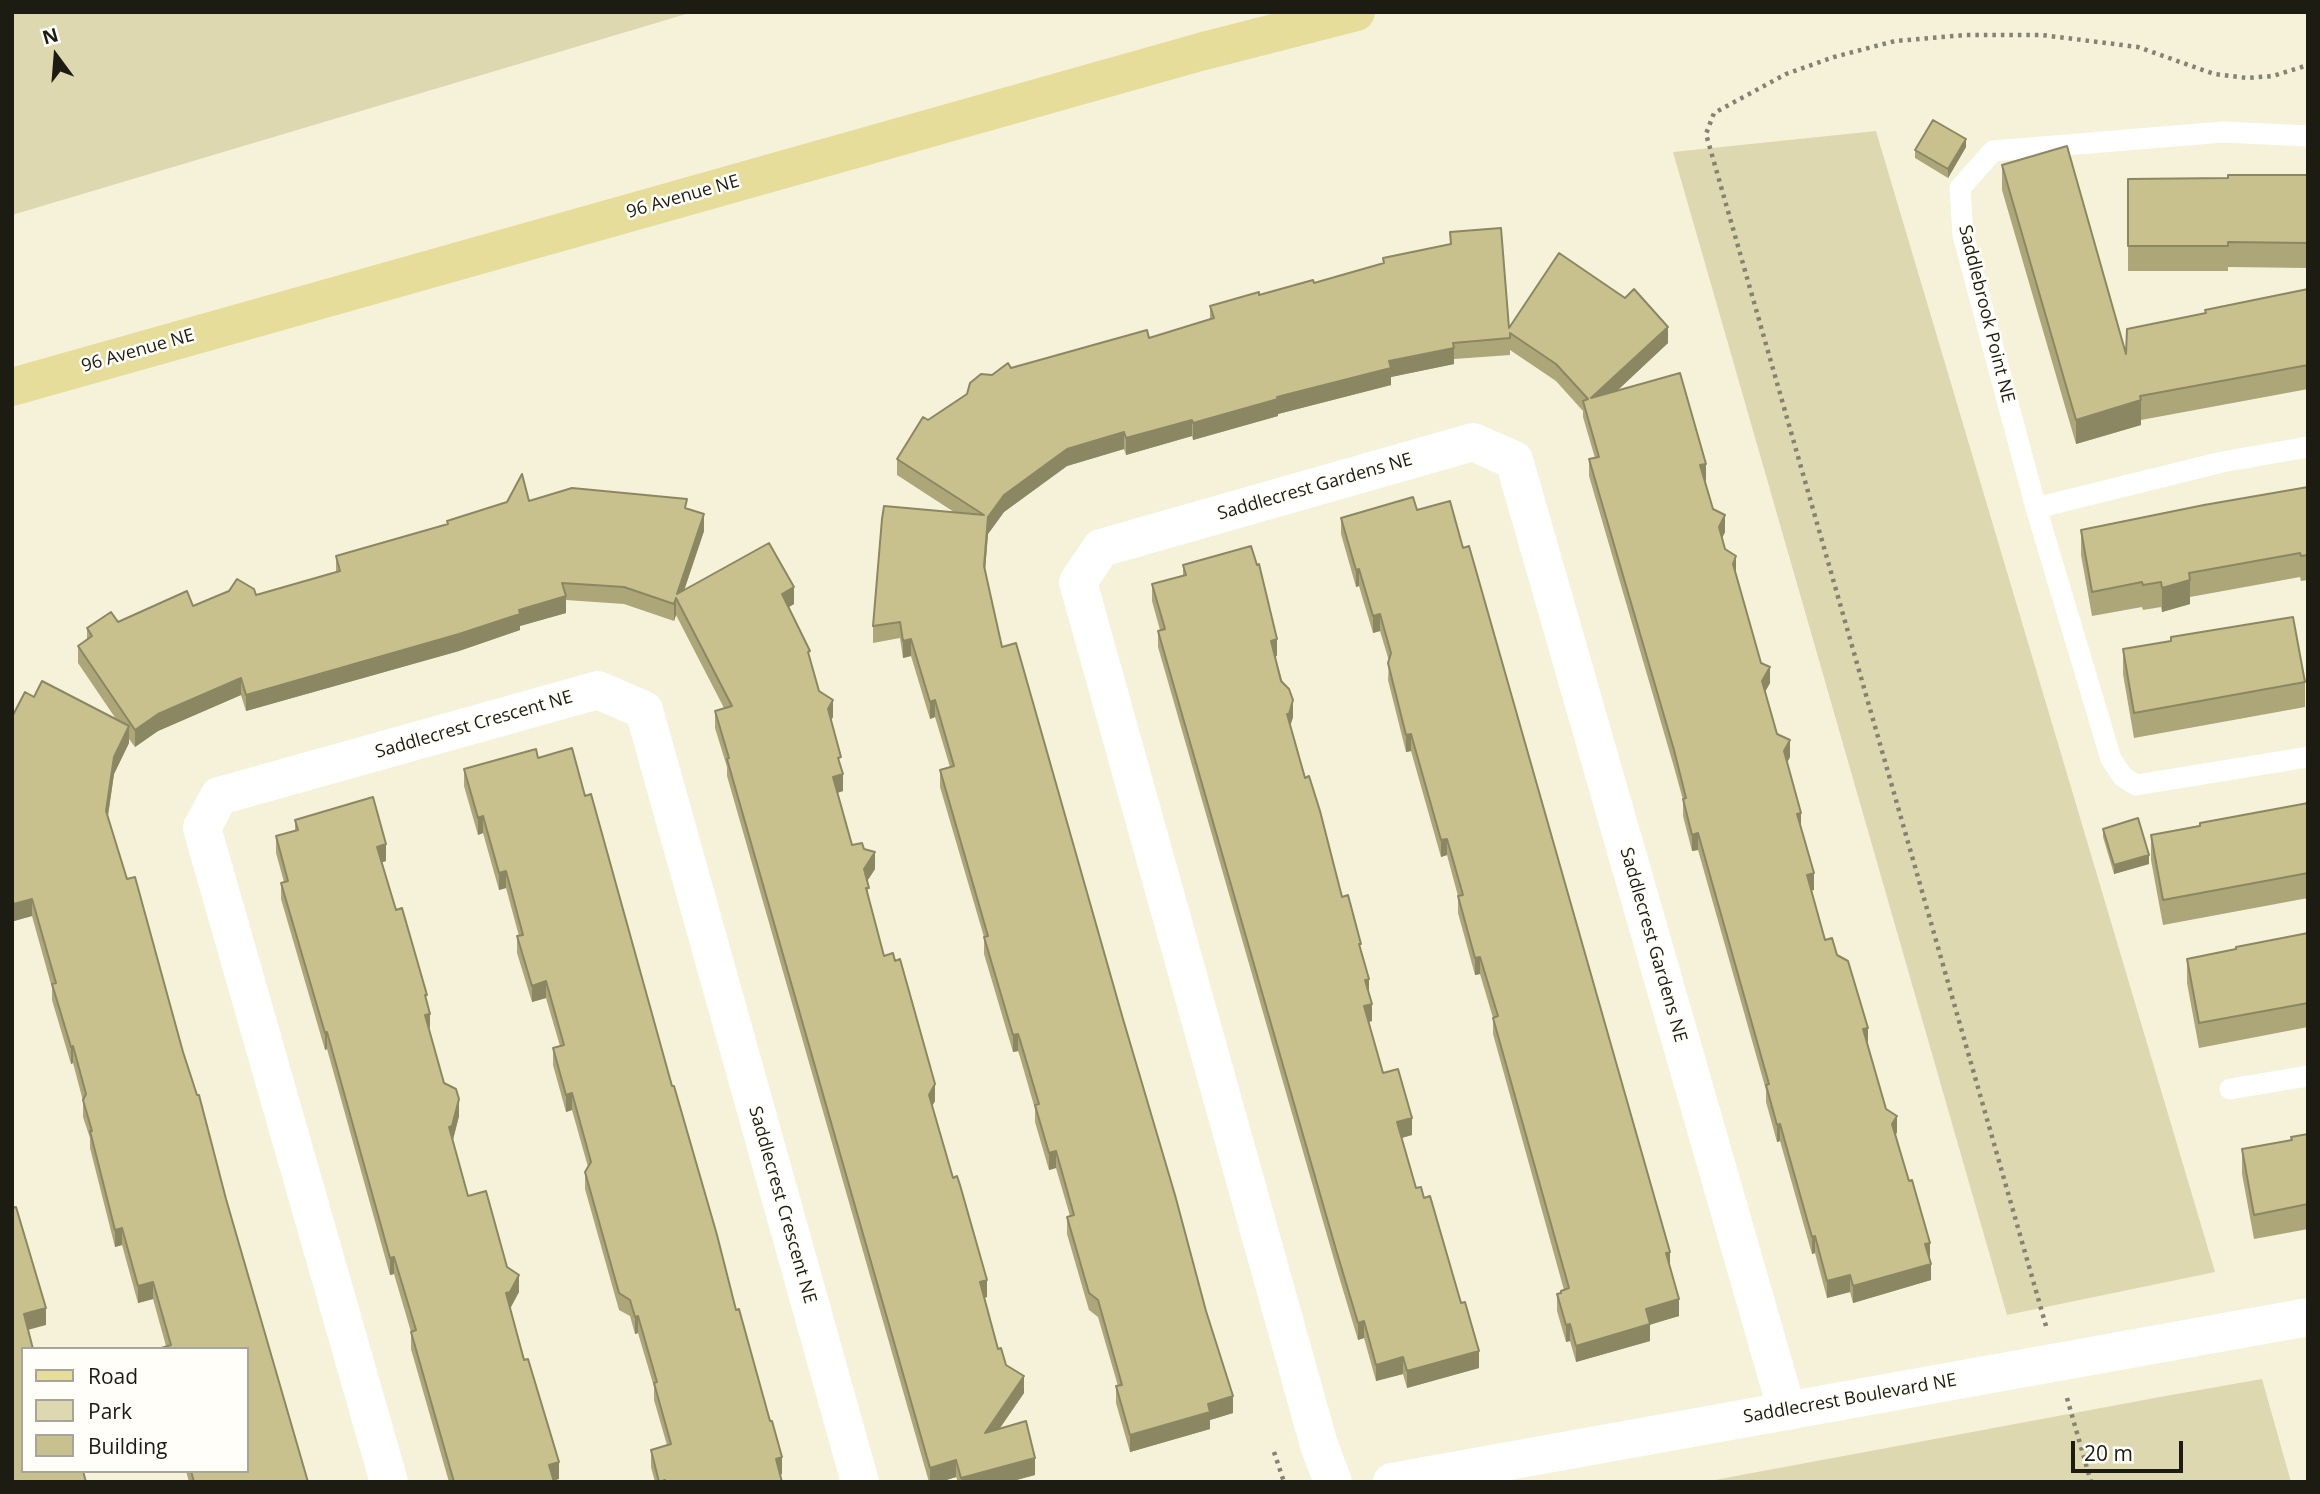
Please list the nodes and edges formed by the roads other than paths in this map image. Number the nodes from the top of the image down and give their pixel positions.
1 (1356, 12) edge
2 (2308, 136) edge
3 (12, 387) edge
4 (2308, 447) edge
5 (2036, 508) junction
6 (2308, 757) edge
7 (2308, 1076) edge
8 (2230, 1089) dead end
9 (2308, 1317) edge
10 (1787, 1411) junction
11 (389, 1482) edge
12 (860, 1482) edge
13 (1333, 1482) edge
14 (1392, 1482) edge

1 - 3 main road, 96 Avenue NE
2 - 5 lane, Saddlebrook Point NE
4 - 5 lane
5 - 6 lane, Saddlebrook Point NE
7 - 8 lane
9 - 10 street, Saddlecrest Boulevard NE
10 - 13 street, Saddlecrest Gardens NE
10 - 14 street, Saddlecrest Boulevard NE
11 - 12 street, Saddlecrest Crescent NE

